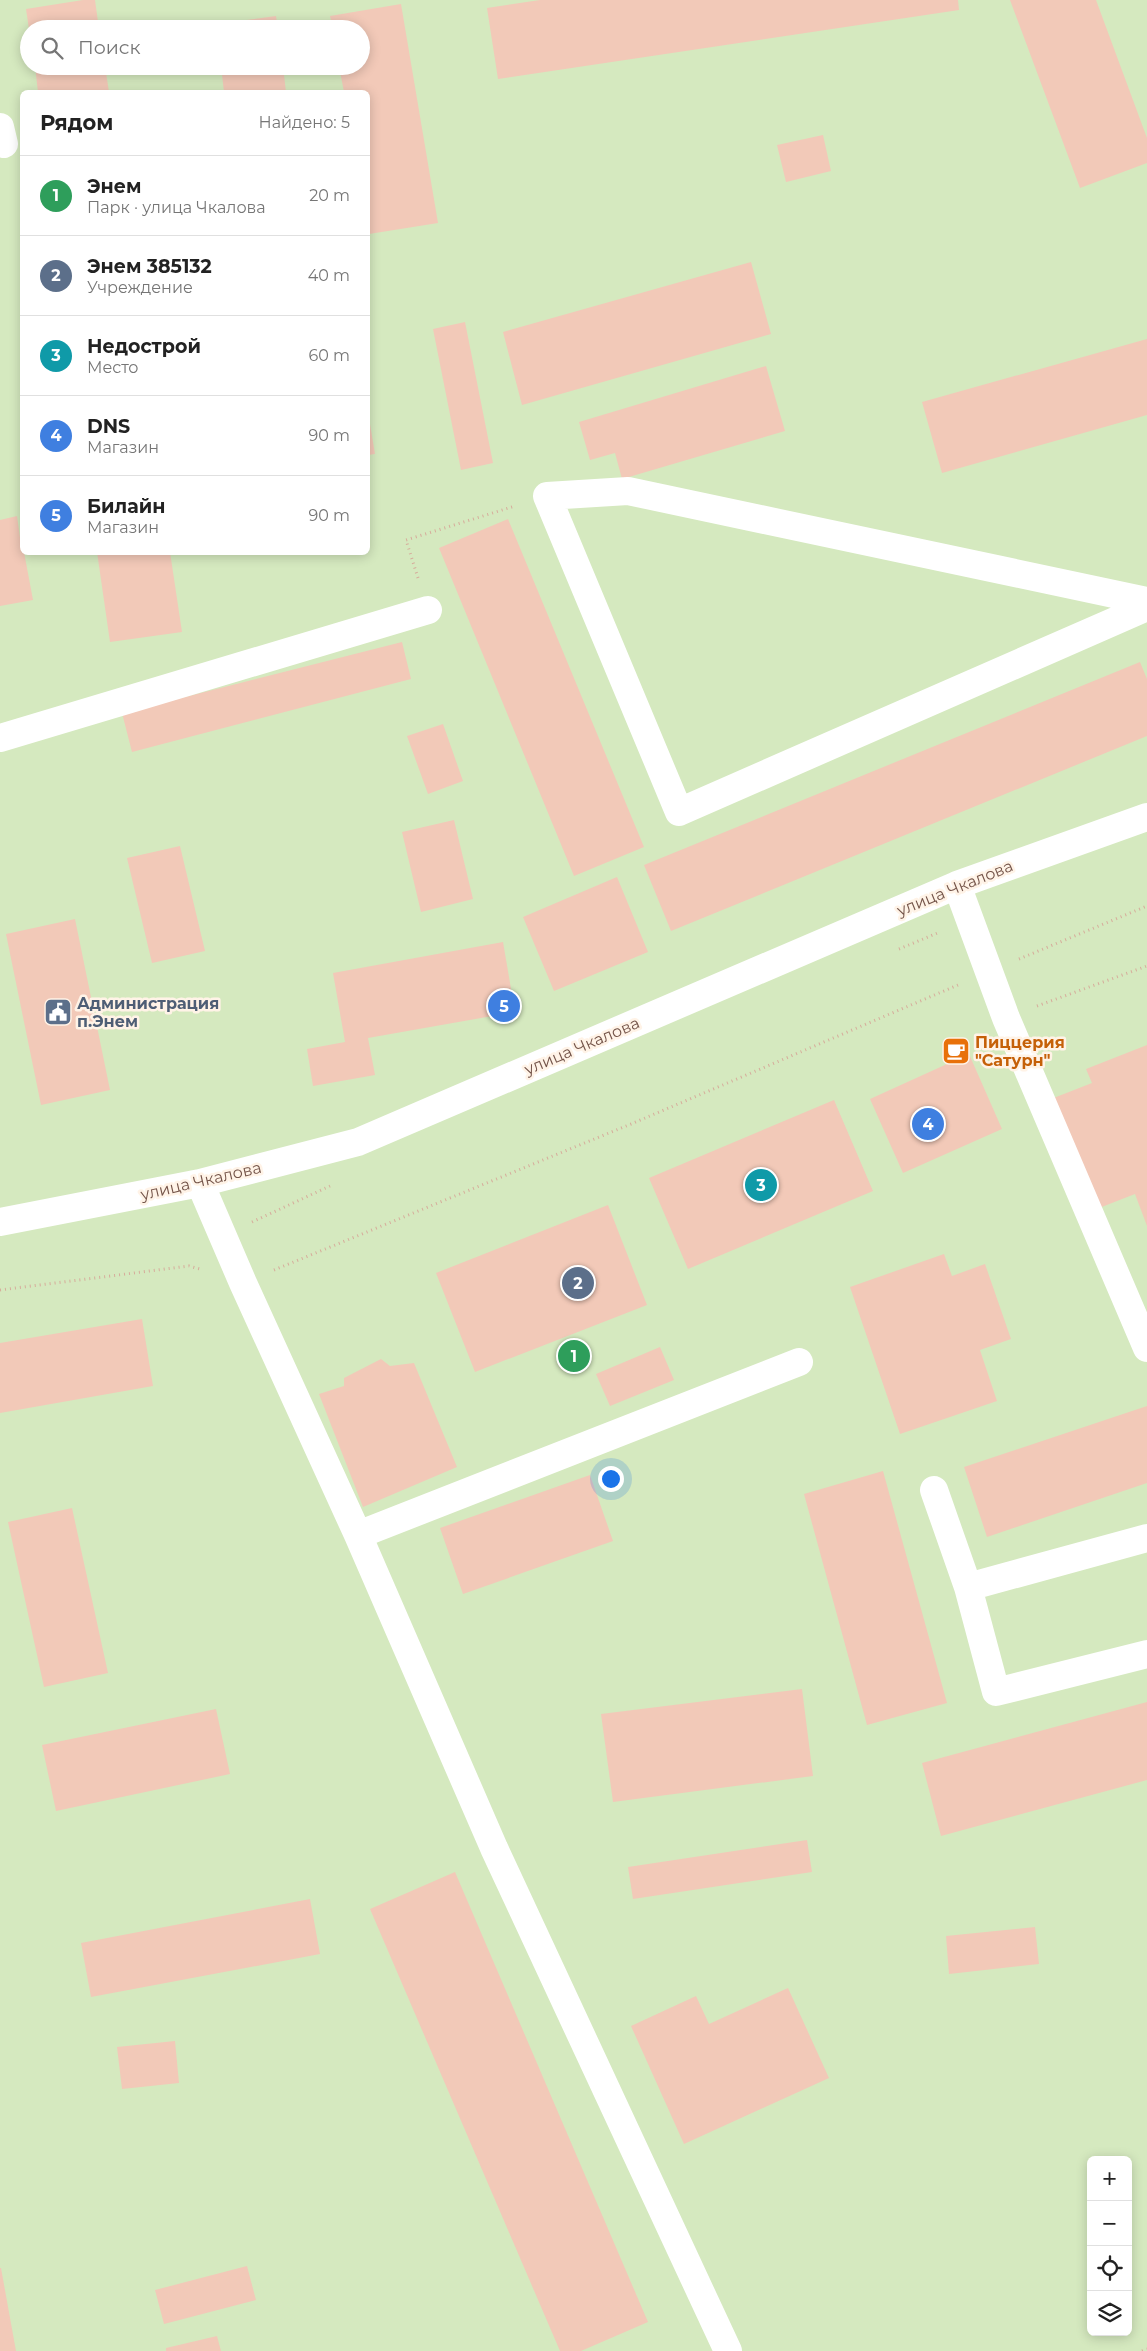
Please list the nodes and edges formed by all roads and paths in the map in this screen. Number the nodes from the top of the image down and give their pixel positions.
1 (547, 496) junction
2 (1147, 601) edge
3 (1147, 607) edge
4 (428, 610) joint
5 (0, 738) edge
6 (1147, 817) edge
7 (957, 885) junction
8 (1147, 906) edge
9 (1147, 966) edge
10 (988, 972) junction
11 (1006, 1018) junction
12 (200, 1183) junction
13 (0, 1222) edge
14 (243, 1283) junction
15 (0, 1290) edge
16 (1147, 1348) edge
17 (799, 1362) dead end
18 (934, 1490) dead end
19 (358, 1535) junction
20 (1146, 1544) edge
21 (968, 1587) junction
22 (1147, 1654) edge
23 (1147, 2349) edge
24 (728, 2351) edge
25 (1142, 2351) edge

1 - 2 street
1 - 3 street
1 - 4 path
4 - 5 street
6 - 7 street, улица Чкалова
7 - 10 street
7 - 12 street, улица Чкалова
8 - 10 path
9 - 11 path
10 - 11 street
10 - 14 path
11 - 16 street
12 - 13 street, улица Чкалова
12 - 14 street
14 - 15 path
14 - 19 street
17 - 19 street
18 - 21 street
19 - 24 street
20 - 21 street
21 - 22 street
23 - 25 path

